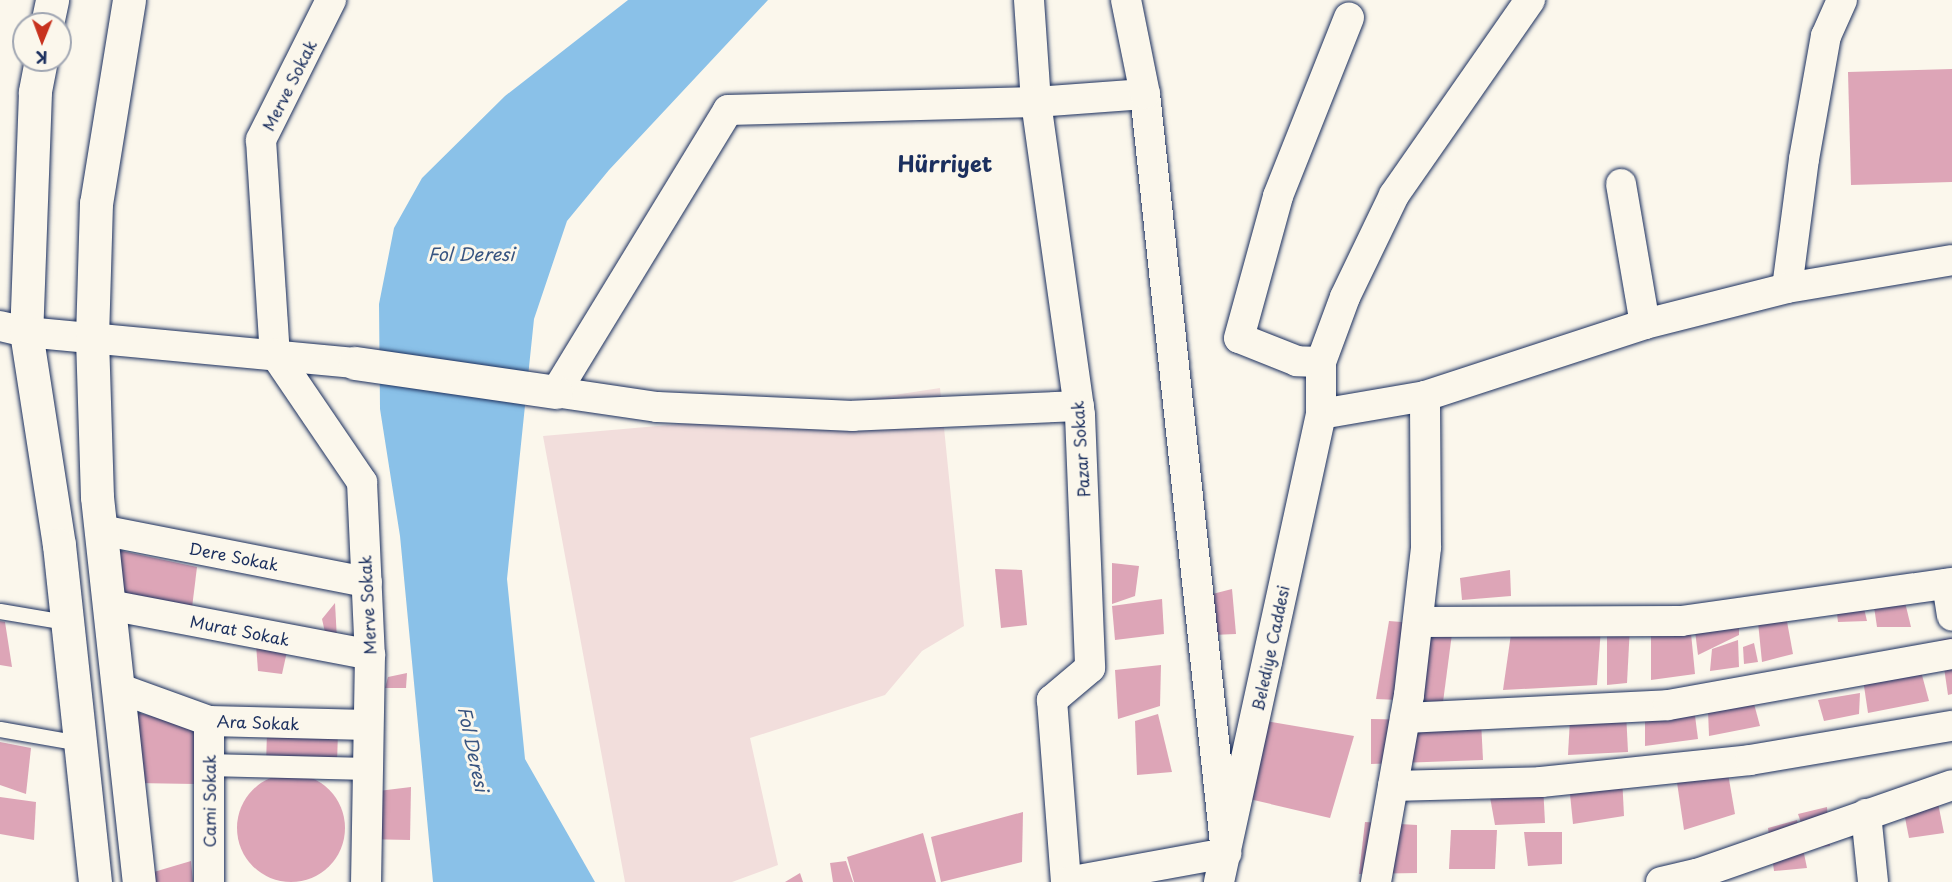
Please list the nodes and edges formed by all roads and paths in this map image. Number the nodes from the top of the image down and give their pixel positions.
1 (129, 0) edge
2 (332, 0) edge
3 (1029, 0) edge
4 (1126, 0) edge
5 (1530, 0) edge
6 (1842, 0) edge
7 (1349, 18) dead end
8 (39, 72) edge
9 (1145, 94) junction
10 (1036, 102) junction
11 (1622, 184) dead end
12 (1952, 260) edge
13 (1787, 288) junction
14 (1644, 324) junction
15 (13, 329) edge
16 (92, 338) junction
17 (275, 354) junction
18 (1321, 362) junction
19 (355, 363) joint
20 (556, 392) junction
21 (1425, 396) junction
22 (1079, 406) junction
23 (1321, 414) junction
24 (101, 530) junction
25 (367, 582) junction
26 (1949, 583) edge
27 (109, 604) junction
28 (0, 611) edge
29 (1952, 615) edge
30 (66, 622) junction
31 (1418, 622) junction
32 (1952, 654) edge
33 (370, 655) junction
34 (118, 688) junction
35 (1405, 718) junction
36 (209, 721) junction
37 (369, 725) junction
38 (1952, 726) edge
39 (0, 729) edge
40 (79, 743) junction
41 (208, 765) junction
42 (368, 769) junction
43 (1952, 785) edge
44 (1393, 786) junction
45 (1866, 814) junction
46 (1226, 853) junction
47 (95, 882) edge
48 (139, 882) edge
49 (209, 882) edge
50 (366, 882) edge
51 (1067, 882) edge
52 (1219, 882) edge
53 (1376, 882) edge
54 (1661, 882) edge
55 (1873, 882) edge

1 - 16 main road
2 - 17 street, Merve Sokak
3 - 10 street, Pazar Sokak
4 - 9 street
5 - 18 street
6 - 13 street
7 - 18 street
8 - 15 main road
9 - 10 street
9 - 46 street
10 - 20 street
10 - 22 street, Pazar Sokak
11 - 14 street
12 - 13 street
13 - 14 street
14 - 21 street
15 - 16 street
15 - 30 main road
16 - 17 street
16 - 24 main road
17 - 19 street
17 - 25 street, Merve Sokak
18 - 23 street, Belediye Caddesi
19 - 20 main road
20 - 22 street
21 - 23 street
21 - 31 street
22 - 51 street, Pazar Sokak
23 - 46 street, Belediye Caddesi
24 - 25 street, Dere Sokak
24 - 27 main road
25 - 33 street, Merve Sokak
26 - 29 street
26 - 31 street
27 - 33 street, Murat Sokak
27 - 34 main road
28 - 30 lane
30 - 40 main road
31 - 35 street
32 - 35 street
33 - 37 street, Merve Sokak
34 - 36 street, Ara Sokak
34 - 48 main road
35 - 44 street
36 - 37 street, Ara Sokak
36 - 41 street, Cami Sokak
37 - 42 street, Merve Sokak
38 - 44 street
39 - 40 lane
40 - 47 main road
41 - 42 street
41 - 49 street, Cami Sokak
42 - 50 street, Merve Sokak
43 - 45 street
44 - 53 street
45 - 54 street
45 - 55 street
46 - 51 street
46 - 52 street, Belediye Caddesi

